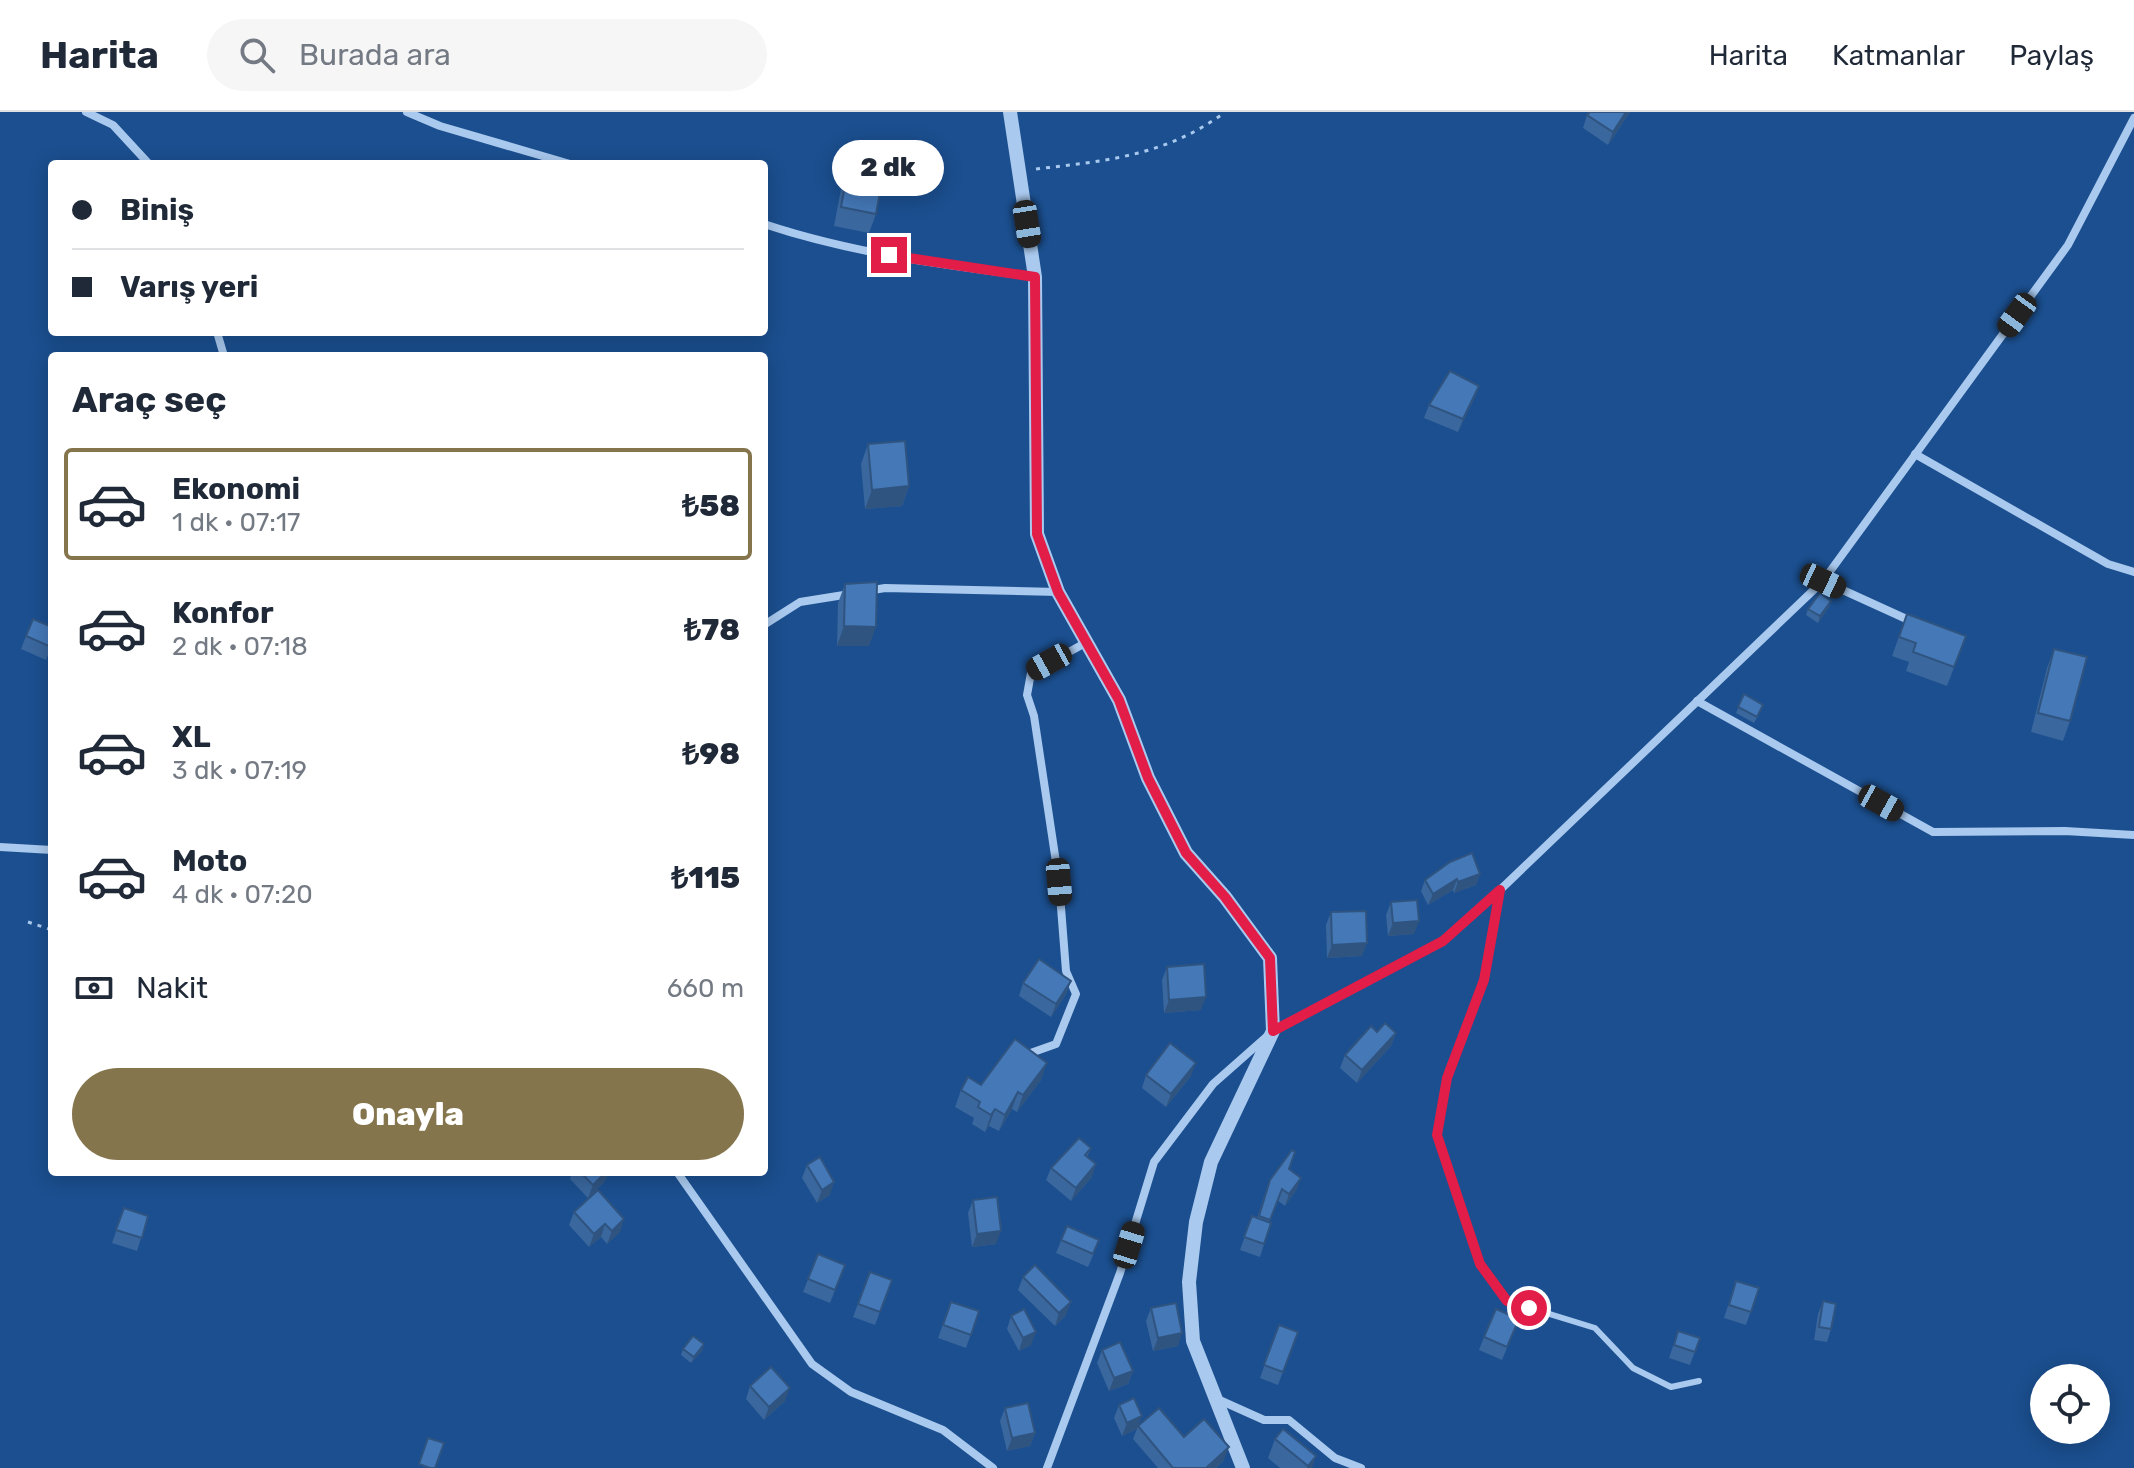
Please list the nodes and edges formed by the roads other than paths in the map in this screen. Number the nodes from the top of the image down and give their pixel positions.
1 (86, 112) edge
2 (407, 112) edge
3 (1010, 112) edge
4 (2134, 118) edge
5 (145, 160) edge
6 (556, 160) edge
7 (768, 225) edge
8 (1035, 277) junction
9 (1915, 454) junction
10 (2134, 572) edge
11 (1823, 581) junction
12 (1058, 592) junction
13 (768, 622) edge
14 (1922, 626) edge
15 (1087, 642) junction
16 (1697, 701) junction
17 (2134, 835) edge
18 (0, 847) edge
19 (48, 850) edge
20 (1500, 890) junction
21 (1273, 1031) junction
22 (1025, 1055) edge
23 (680, 1176) edge
24 (1699, 1381) dead end
25 (1215, 1398) junction
26 (993, 1468) edge
27 (1047, 1468) edge
28 (1243, 1468) edge
29 (1361, 1468) edge

1 - 5 street
2 - 6 street
3 - 8 street
4 - 9 street
7 - 8 street
8 - 12 street
9 - 10 street
9 - 11 street
11 - 14 street
11 - 16 street
12 - 13 street
12 - 15 street
15 - 21 street
15 - 22 street
16 - 17 street
16 - 20 street
18 - 19 street
20 - 21 street
20 - 24 lane
21 - 25 street
21 - 27 street
23 - 26 street
25 - 28 street
25 - 29 street

